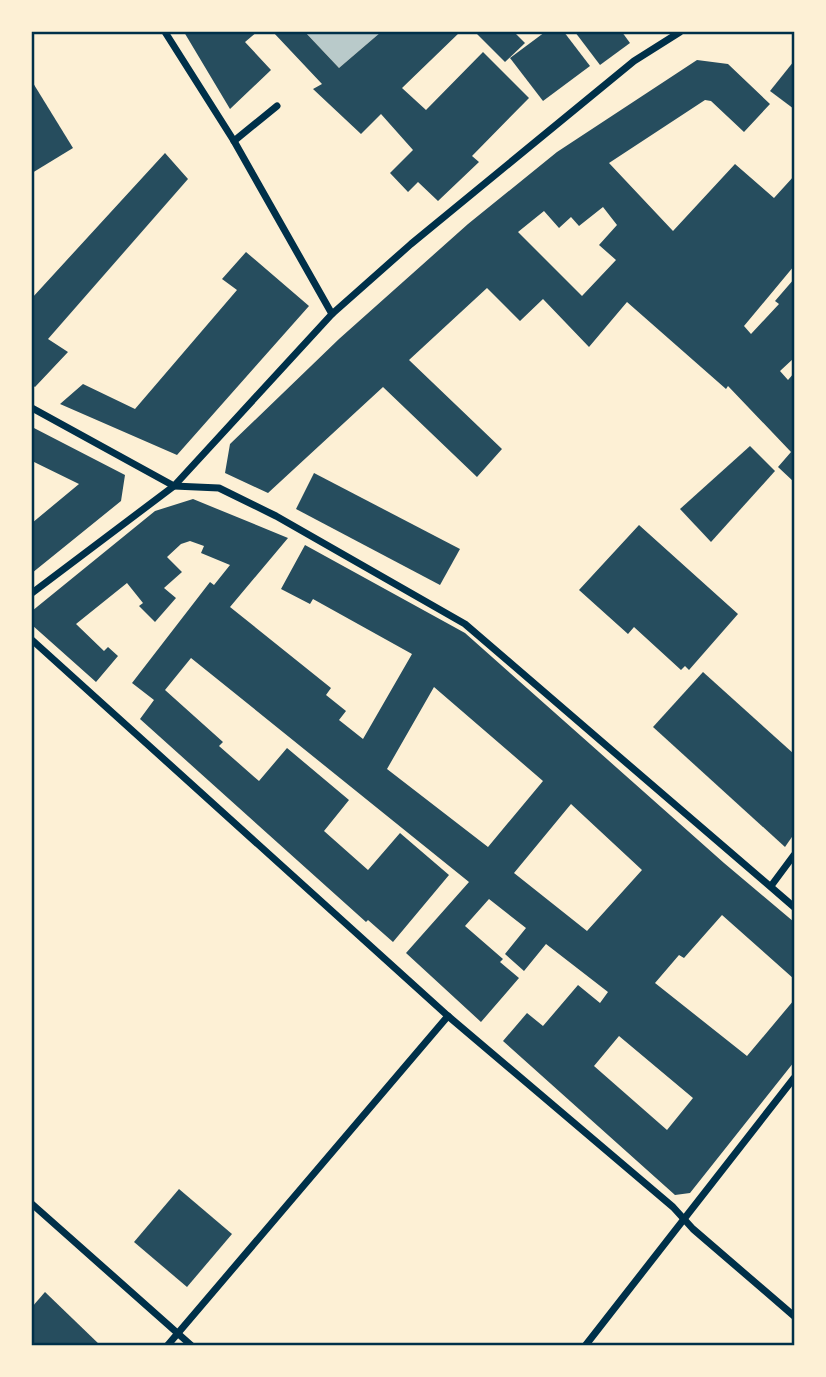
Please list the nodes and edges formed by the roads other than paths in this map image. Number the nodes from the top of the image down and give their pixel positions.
1 (165, 32) edge
2 (680, 32) edge
3 (277, 106) dead end
4 (234, 141) junction
5 (332, 314) junction
6 (32, 408) edge
7 (174, 486) junction
8 (32, 593) edge
9 (32, 640) edge
10 (794, 855) edge
11 (771, 886) junction
12 (794, 907) edge
13 (448, 1016) junction
14 (794, 1078) edge
15 (32, 1204) edge
16 (683, 1218) junction
17 (794, 1316) edge
18 (178, 1333) junction
19 (167, 1346) edge
20 (192, 1346) edge
21 (585, 1346) edge

1 - 4 street
2 - 5 street
3 - 4 street
4 - 5 street
5 - 7 street
6 - 7 street
7 - 8 street
7 - 11 street
9 - 13 street
10 - 11 street
11 - 12 street
13 - 16 street
13 - 18 street
14 - 16 street
15 - 18 street
16 - 17 street
16 - 21 street
18 - 19 street
18 - 20 street

